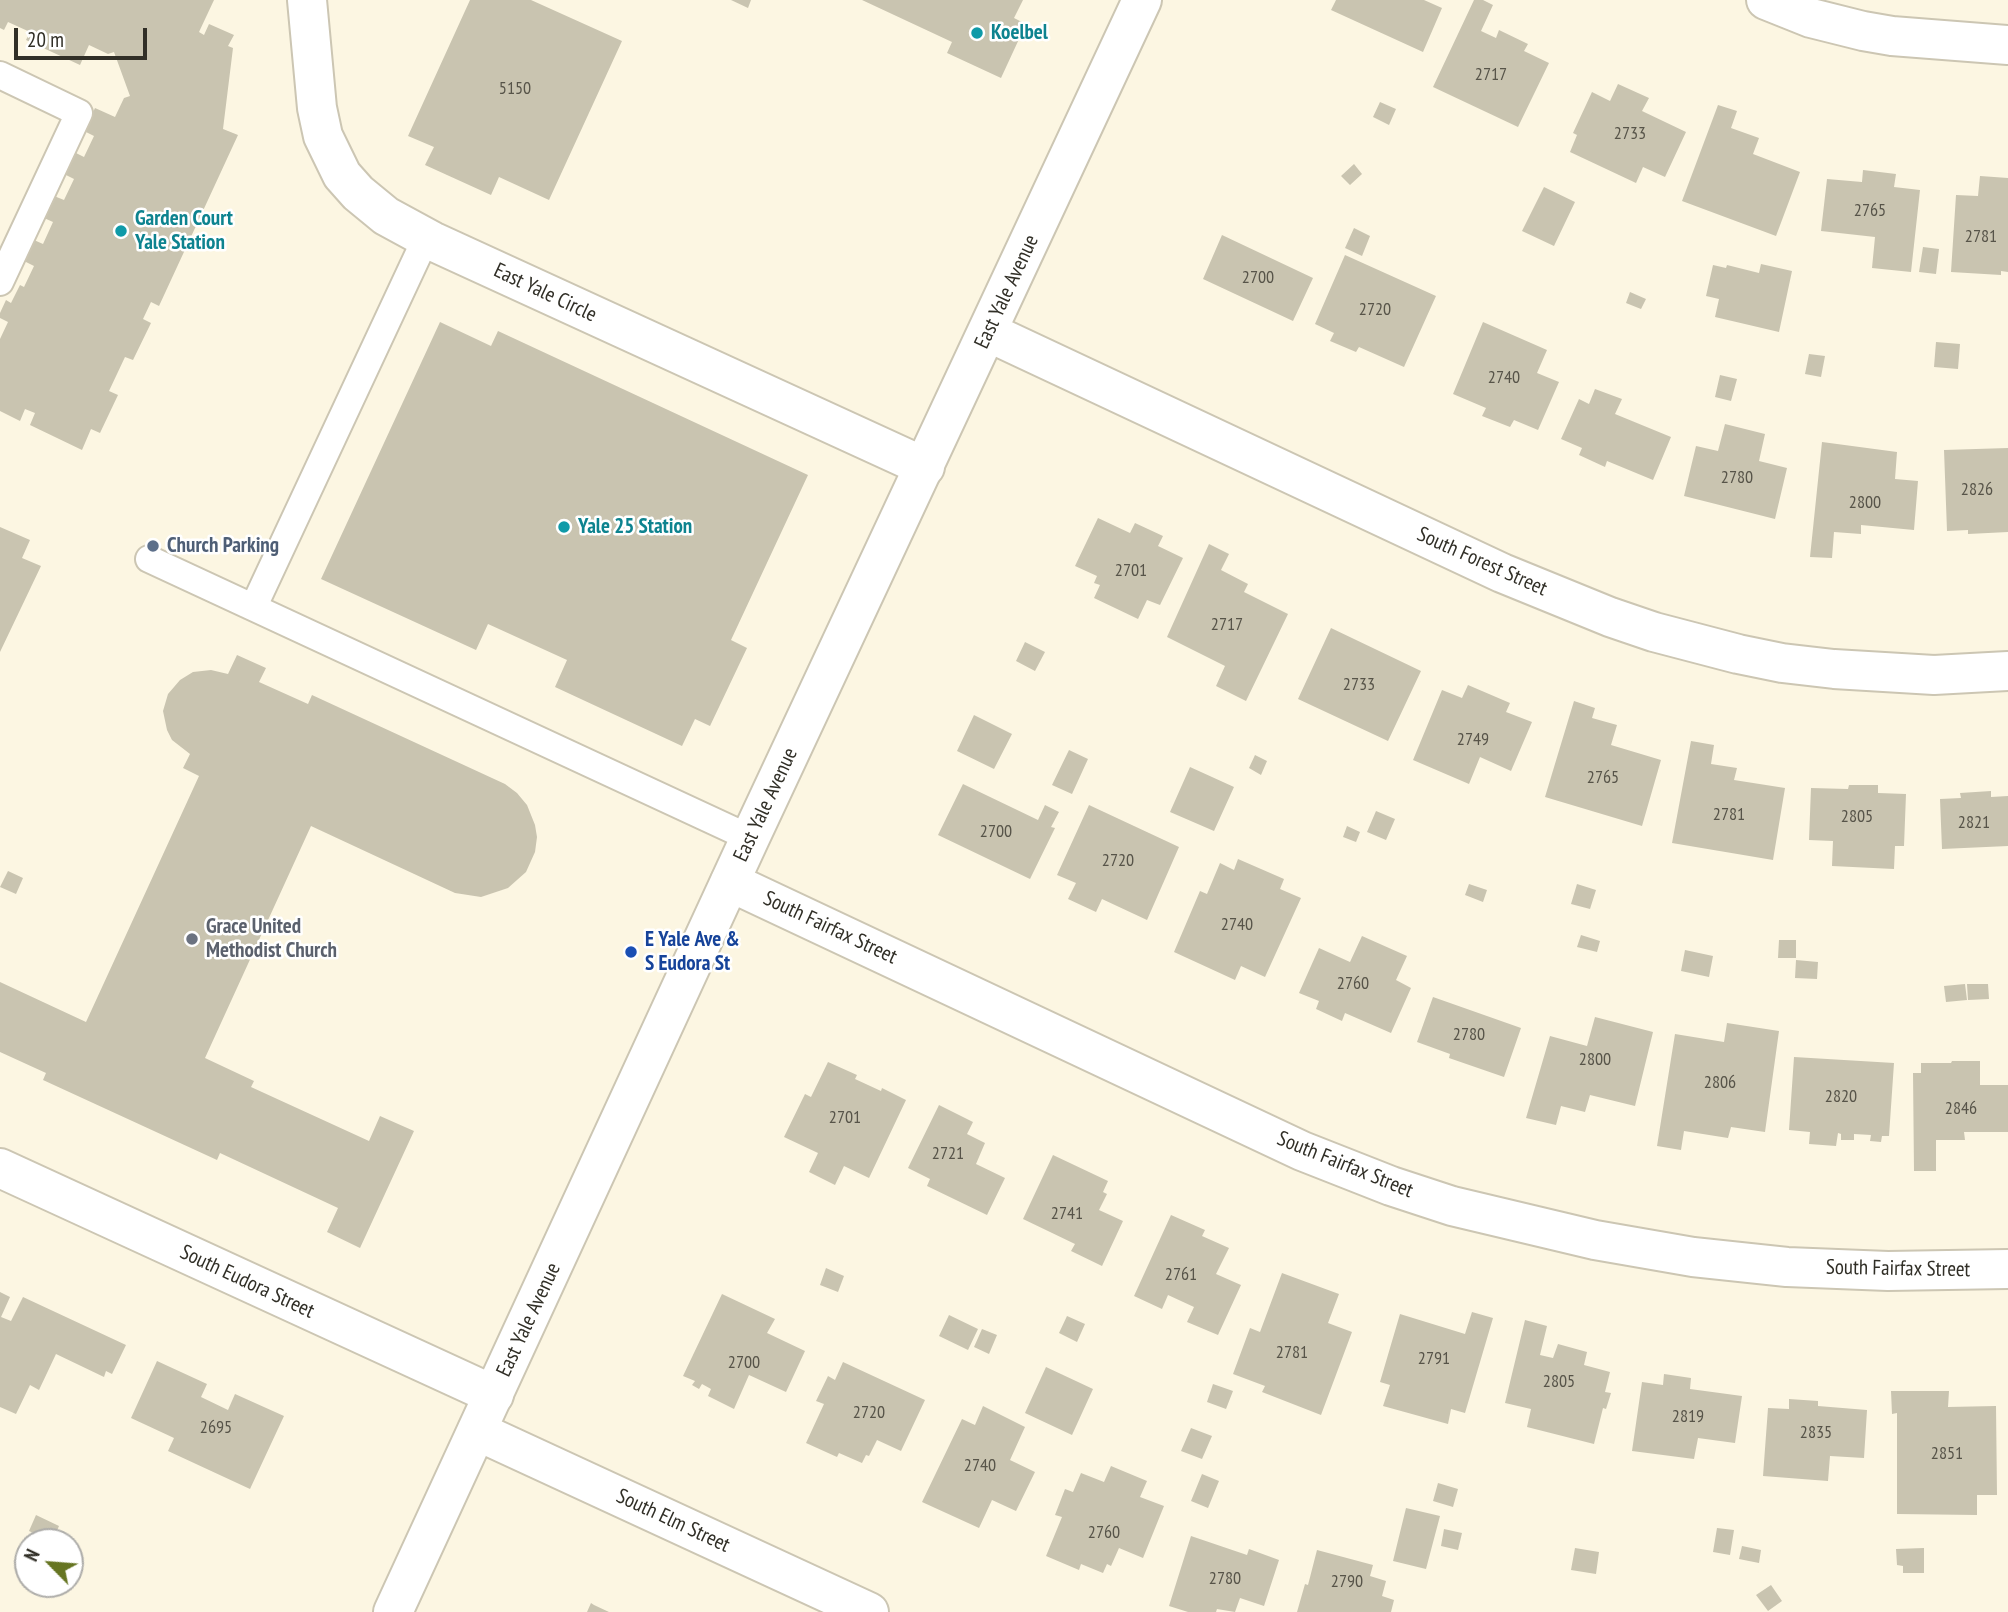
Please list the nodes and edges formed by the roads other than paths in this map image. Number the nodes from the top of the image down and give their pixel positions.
1 (307, 0) edge
2 (1143, 0) edge
3 (1766, 0) edge
4 (2008, 45) edge
5 (0, 75) edge
6 (426, 238) junction
7 (0, 282) edge
8 (988, 332) junction
9 (925, 467) junction
10 (149, 559) dead end
11 (254, 607) junction
12 (2008, 671) edge
13 (750, 838) junction
14 (730, 882) junction
15 (0, 1168) edge
16 (2008, 1269) edge
17 (494, 1395) junction
18 (477, 1431) junction
19 (393, 1612) edge
20 (869, 1612) edge

1 - 6 street, East Yale Circle
2 - 8 street, East Yale Avenue
3 - 4 street
5 - 7 lane
6 - 9 street, East Yale Circle
6 - 11 lane
8 - 9 street, East Yale Avenue
8 - 12 street, South Forest Street
9 - 13 street, East Yale Avenue
10 - 11 lane
11 - 13 lane
13 - 14 street, East Yale Avenue
14 - 16 street, South Fairfax Street
14 - 17 street, East Yale Avenue
15 - 17 street, South Eudora Street
17 - 18 street, East Yale Avenue
18 - 19 street, East Yale Avenue
18 - 20 street, South Elm Street

